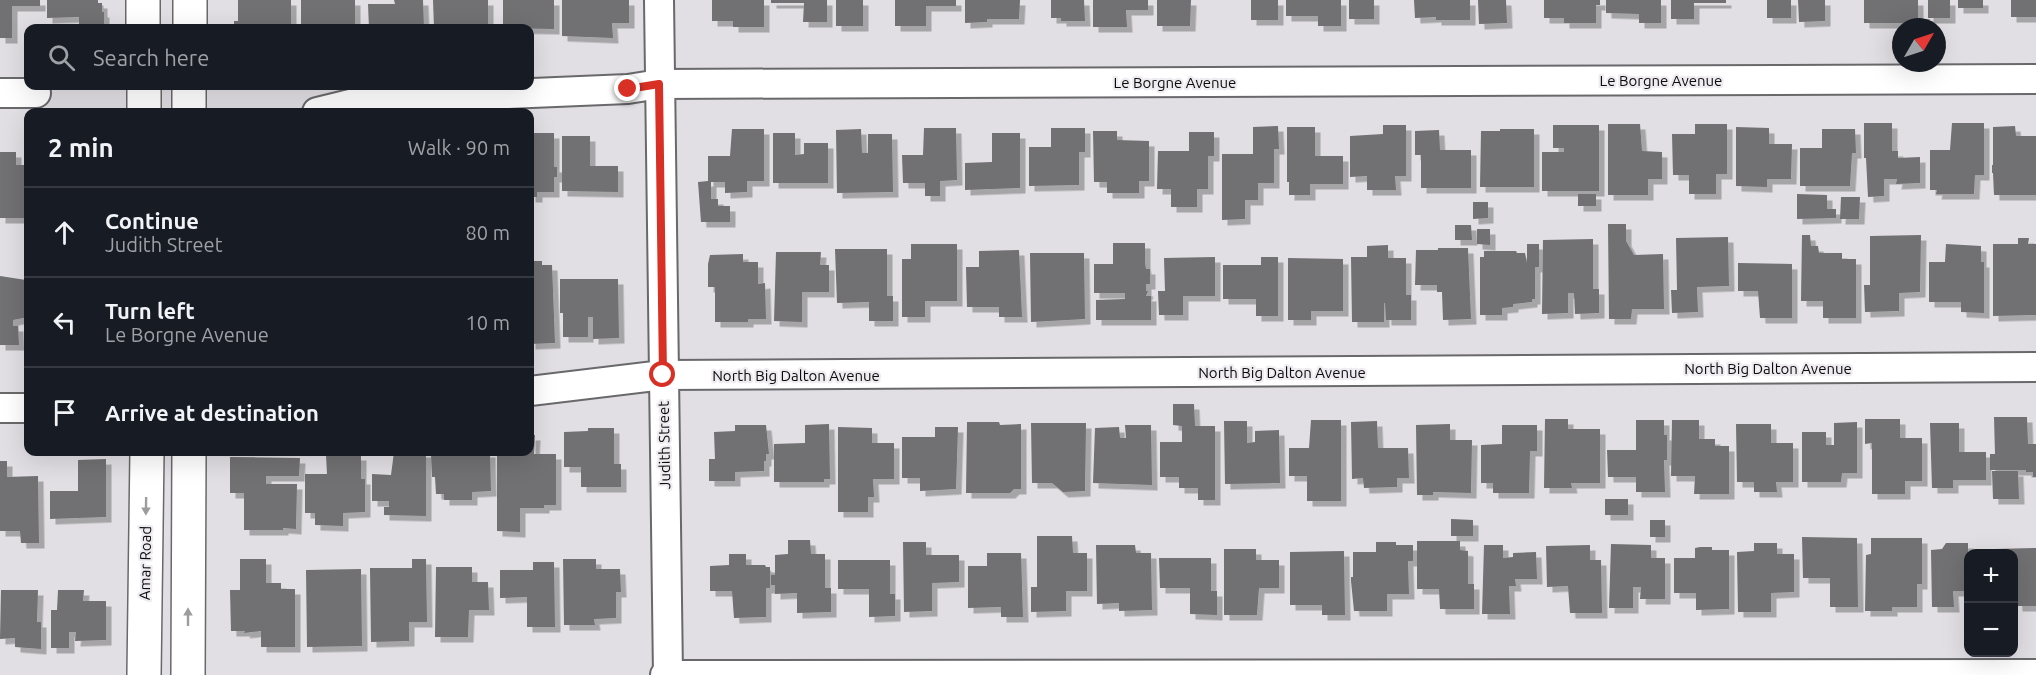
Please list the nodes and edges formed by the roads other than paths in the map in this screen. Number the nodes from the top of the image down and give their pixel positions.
1 (143, 0) edge
2 (190, 0) edge
3 (659, 0) edge
4 (143, 24) edge
5 (190, 24) edge
6 (2036, 79) edge
7 (659, 84) junction
8 (144, 90) edge
9 (189, 90) edge
10 (0, 93) edge
11 (36, 93) dead end
12 (144, 108) edge
13 (189, 108) edge
14 (333, 108) edge
15 (2036, 367) edge
16 (663, 375) junction
17 (534, 391) edge
18 (0, 408) edge
19 (24, 408) edge
20 (147, 456) edge
21 (189, 456) edge
22 (1520, 674) edge
23 (2036, 674) edge
24 (144, 675) edge
25 (188, 675) edge
26 (667, 675) edge

1 - 4 main road
2 - 5 main road
3 - 7 street, Judith Street
6 - 7 street, Le Borgne Avenue
7 - 14 street, Le Borgne Avenue
7 - 16 street, Judith Street
8 - 12 main road
9 - 13 main road
10 - 11 street
15 - 16 street, North Big Dalton Avenue
16 - 17 street, North Big Dalton Avenue
16 - 26 street, Judith Street
18 - 19 street
20 -> 24 main road, Amar Road
25 -> 21 main road
22 - 23 street
22 - 26 street

